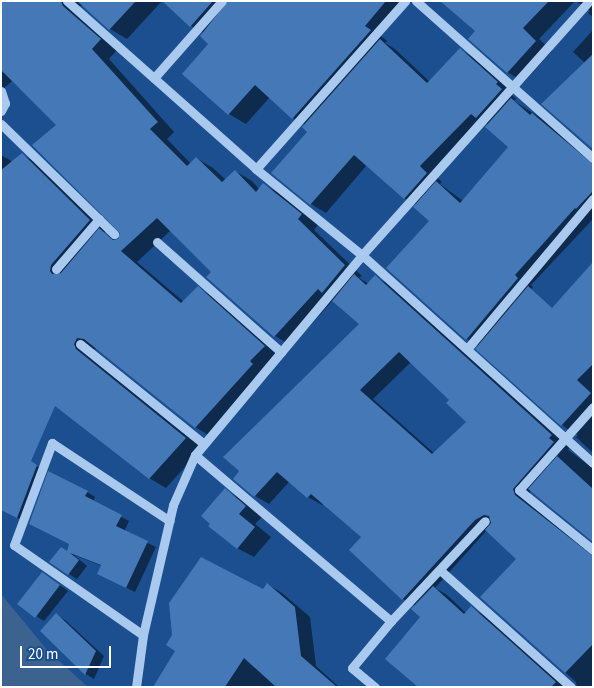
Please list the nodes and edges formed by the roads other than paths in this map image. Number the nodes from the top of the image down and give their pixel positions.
1 (67, 1) edge
2 (222, 1) edge
3 (405, 1) edge
4 (416, 1) edge
5 (589, 1) edge
6 (154, 78) junction
7 (510, 87) junction
8 (1, 91) edge
9 (1, 111) edge
10 (1, 124) edge
11 (593, 158) edge
12 (256, 168) junction
13 (593, 199) edge
14 (99, 219) junction
15 (114, 234) dead end
16 (157, 242) dead end
17 (362, 255) junction
18 (56, 269) dead end
19 (80, 344) dead end
20 (467, 349) junction
21 (281, 352) junction
22 (593, 407) edge
23 (565, 439) junction
24 (204, 444) junction
25 (195, 455) junction
26 (593, 463) edge
27 (170, 521) junction
28 (486, 522) dead end
29 (593, 550) edge
30 (440, 570) junction
31 (391, 621) junction
32 (143, 635) junction
33 (136, 687) edge
34 (375, 687) edge
35 (571, 687) edge

1 - 6 street
2 - 6 street
3 - 12 street
4 - 7 street
5 - 7 street
6 - 12 street
7 - 11 street
7 - 17 street
8 - 9 street
10 - 14 street
12 - 17 street
13 - 20 street
14 - 15 street
14 - 18 street
16 - 21 street
17 - 20 street
17 - 21 street
19 - 24 street
20 - 23 street
21 - 24 street
22 - 23 street
23 - 26 street
23 - 29 street
24 - 25 street
25 - 27 street
25 - 31 street
27 - 32 street
27 - 32 street
28 - 30 street
30 - 31 street
30 - 35 street
31 - 34 street
32 - 33 street

